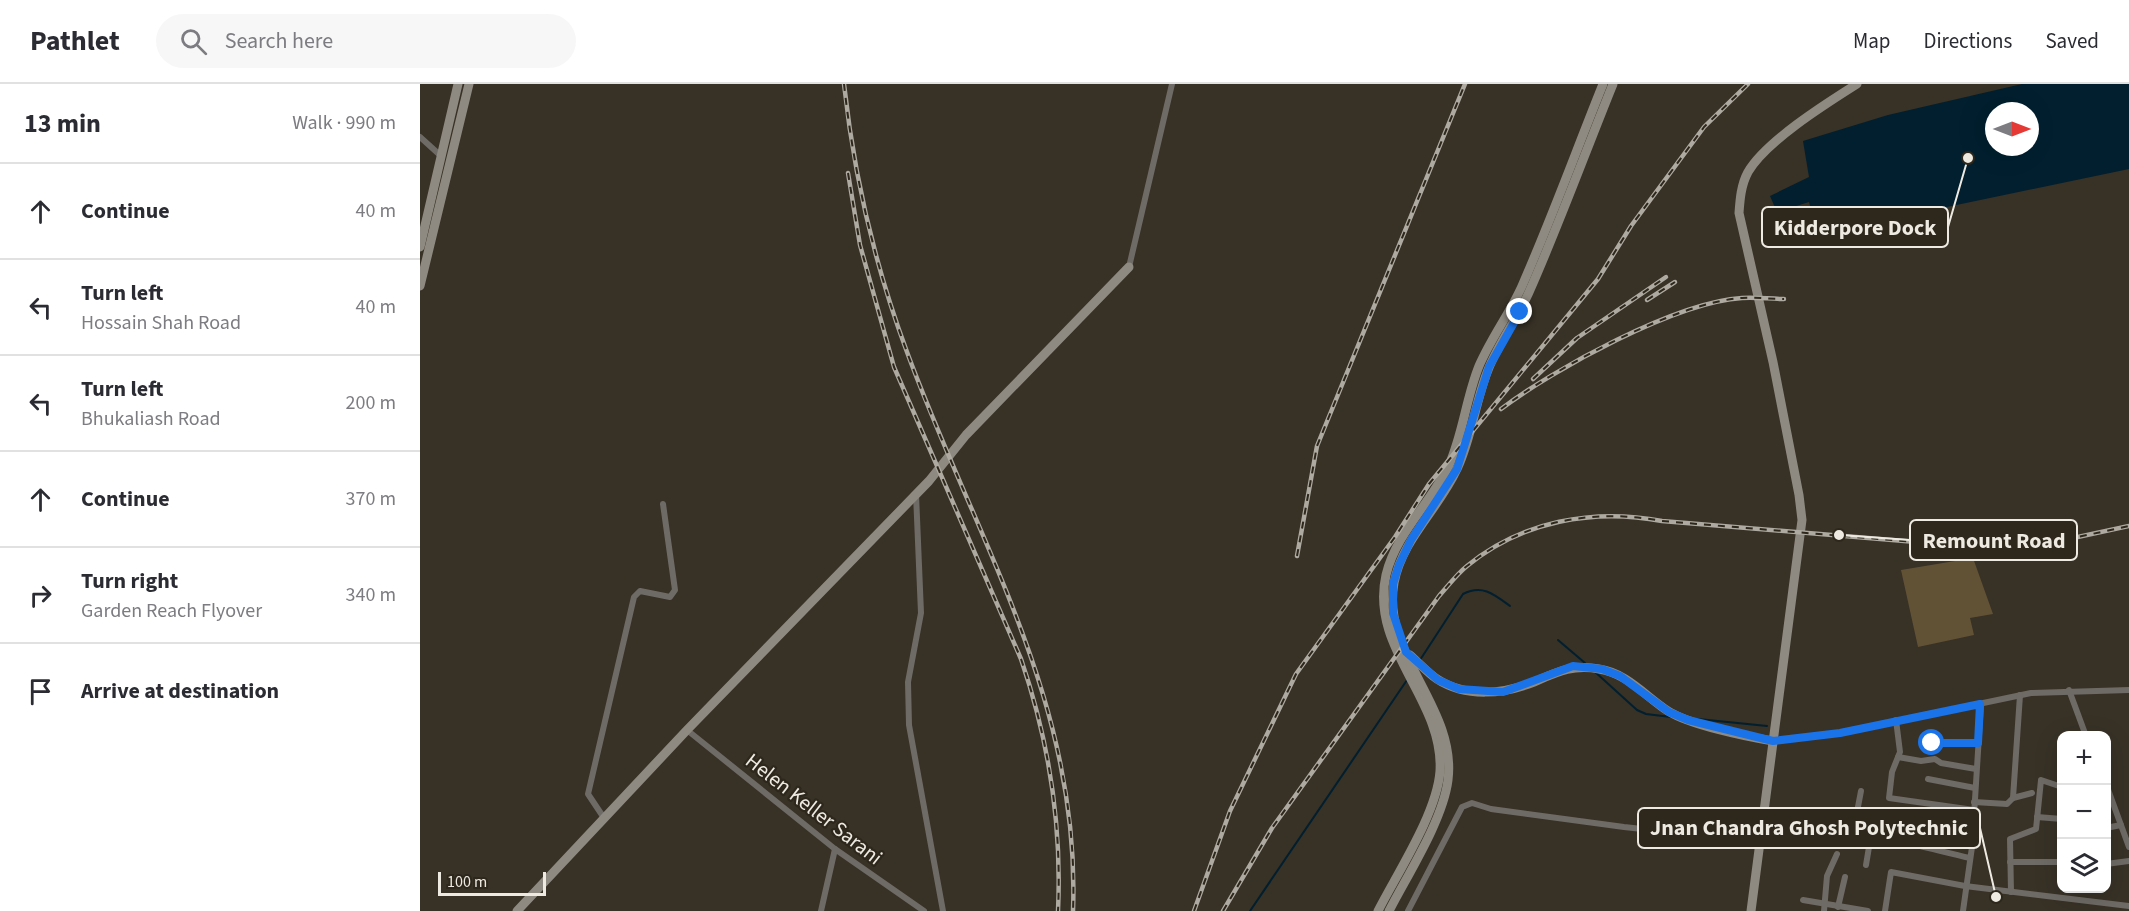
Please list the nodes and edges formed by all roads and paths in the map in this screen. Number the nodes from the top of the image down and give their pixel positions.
1 (458, 84) edge
2 (469, 84) edge
3 (1173, 84) edge
4 (1602, 84) edge
5 (1613, 84) edge
6 (1857, 84) edge
7 (420, 137) edge
8 (441, 156) junction
9 (443, 167) junction
10 (420, 247) edge
11 (1129, 267) joint
12 (420, 286) edge
13 (916, 494) junction
14 (663, 504) dead end
15 (1406, 652) junction
16 (2069, 690) junction
17 (2129, 690) edge
18 (2020, 695) junction
19 (1980, 704) junction
20 (1896, 720) junction
21 (687, 730) junction
22 (2084, 731) edge
23 (1773, 741) junction
24 (1932, 743) dead end
25 (1978, 743) junction
26 (1898, 757) junction
27 (1976, 769) junction
28 (1928, 779) dead end
29 (2057, 786) edge
30 (1975, 788) junction
31 (1862, 791) dead end
32 (2032, 793) dead end
33 (2013, 798) junction
34 (2111, 798) edge
35 (1974, 802) junction
36 (1974, 810) junction
37 (2037, 817) junction
38 (604, 818) junction
39 (2057, 819) edge
40 (2121, 825) junction
41 (2111, 827) edge
42 (1853, 833) junction
43 (1825, 835) dead end
44 (1871, 835) junction
45 (1760, 842) junction
46 (2129, 847) edge
47 (835, 849) junction
48 (1837, 854) dead end
49 (1970, 858) junction
50 (2129, 861) edge
51 (2010, 862) junction
52 (2057, 862) edge
53 (2111, 863) edge
54 (1866, 865) dead end
55 (1845, 878) dead end
56 (1965, 886) junction
57 (2011, 892) junction
58 (1803, 900) dead end
59 (2129, 906) edge
60 (1838, 907) junction
61 (1824, 908) edge
62 (517, 911) edge
63 (821, 911) edge
64 (924, 911) edge
65 (943, 911) edge
66 (1378, 911) edge
67 (1389, 911) edge
68 (1408, 911) edge
69 (1751, 911) edge
70 (1868, 911) edge
71 (1885, 911) edge
72 (1963, 911) edge

1 - 8 street
2 - 9 street
3 - 11 street
4 - 66 street
5 - 15 street
6 - 23 street
7 - 8 street
8 - 9 street
9 - 10 street
9 - 12 street
11 - 13 street
13 - 21 street
13 - 65 street
14 - 38 street
15 - 23 street
15 - 67 street
16 - 17 street
16 - 18 street
16 - 22 street
18 - 19 street
18 - 33 street
19 - 20 street
19 - 25 street
20 - 23 street
20 - 26 street
21 - 38 street
21 - 47 street, Helen Keller Sarani
23 - 45 street
24 - 25 street
25 - 27 street
26 - 27 street
26 - 36 street
27 - 30 street
28 - 30 street
29 - 37 street
30 - 35 street
31 - 42 street
32 - 33 street
33 - 35 street
34 - 40 street
35 - 36 street
36 - 49 street
37 - 39 street
37 - 51 street
38 - 62 street
40 - 41 street
40 - 46 street
42 - 43 street
42 - 44 street
44 - 49 street
44 - 54 street
45 - 68 street
45 - 69 street
47 - 63 street
47 - 64 street, Helen Keller Sarani
48 - 61 street
49 - 56 street
50 - 53 street
51 - 52 street
51 - 57 street
55 - 60 street
56 - 57 street
56 - 71 street
56 - 72 street
57 - 59 street
58 - 61 street
60 - 61 street
60 - 70 street

